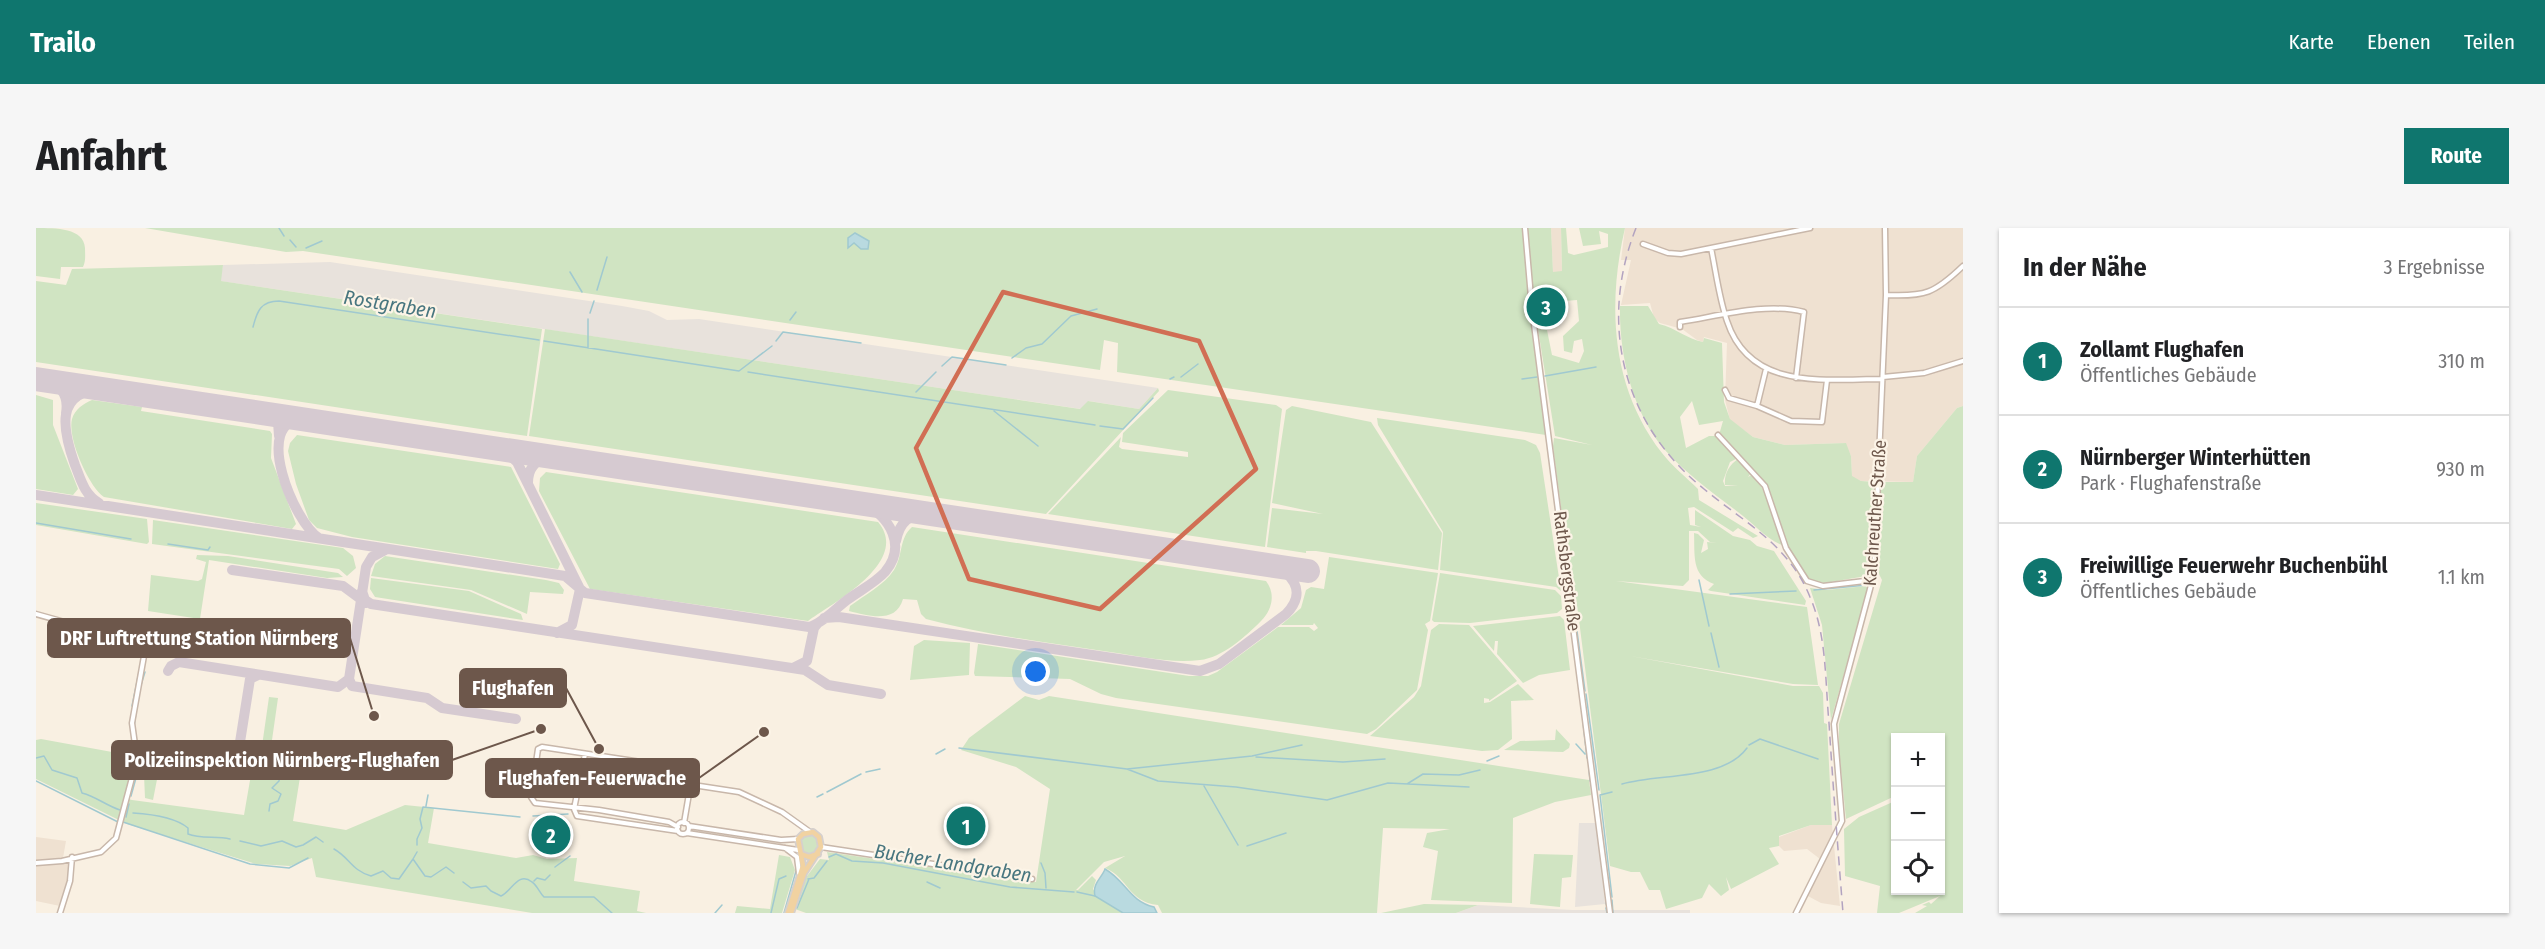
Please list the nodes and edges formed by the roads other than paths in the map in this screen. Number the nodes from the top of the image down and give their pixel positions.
1 (1525, 228) edge
2 (1810, 228) edge
3 (1885, 228) edge
4 (1643, 244) dead end
5 (1711, 248) junction
6 (1963, 266) edge
7 (1886, 295) junction
8 (1725, 315) junction
9 (1680, 327) dead end
10 (1963, 361) edge
11 (1766, 369) junction
12 (1796, 378) junction
13 (1883, 378) junction
14 (1827, 380) junction
15 (1725, 390) dead end
16 (1757, 406) junction
17 (1718, 435) dead end
18 (1873, 580) junction
19 (36, 614) edge
20 (585, 754) junction
21 (536, 761) junction
22 (645, 763) junction
23 (583, 767) junction
24 (643, 776) junction
25 (691, 783) junction
26 (574, 809) junction
27 (684, 823) junction
28 (689, 826) junction
29 (678, 829) junction
30 (810, 832) junction
31 (687, 833) junction
32 (798, 839) junction
33 (782, 846) junction
34 (822, 847) junction
35 (799, 852) junction
36 (818, 854) junction
37 (72, 857) junction
38 (36, 863) edge
39 (800, 877) junction
40 (1032, 879) dead end
41 (60, 913) edge
42 (790, 913) edge
43 (1610, 913) edge
44 (1796, 913) edge

1 - 43 street, Rathsbergstraße
2 - 5 street
3 - 7 street, Kalchreuther Straße
4 - 5 street
5 - 8 street
6 - 7 street
7 - 13 street, Kalchreuther Straße
8 - 9 street
8 - 11 street
8 - 12 street
10 - 13 street
11 - 12 street
11 - 16 street
12 - 14 street
13 - 14 street
13 - 18 street, Kalchreuther Straße
14 - 16 street
15 - 16 street
17 - 18 street
18 - 44 street, Kalchreuther Straße
19 - 37 street
20 - 21 street
20 - 22 street
20 - 23 street
21 - 23 street
21 - 26 street
22 - 24 street
22 - 25 street
23 - 24 street
23 - 26 street
24 - 25 street
25 - 27 street
25 - 30 street
26 - 29 street
26 - 29 street
27 - 28 street
27 - 29 street
28 - 31 street
28 - 32 street
29 - 31 street
30 - 32 main road
30 - 34 main road
31 - 33 street
32 - 35 main road
33 - 35 street
33 - 39 street
34 - 36 main road
34 - 40 street
35 - 36 main road
35 - 39 main road
36 - 42 main road
37 - 38 street
37 - 41 street
39 - 42 main road

